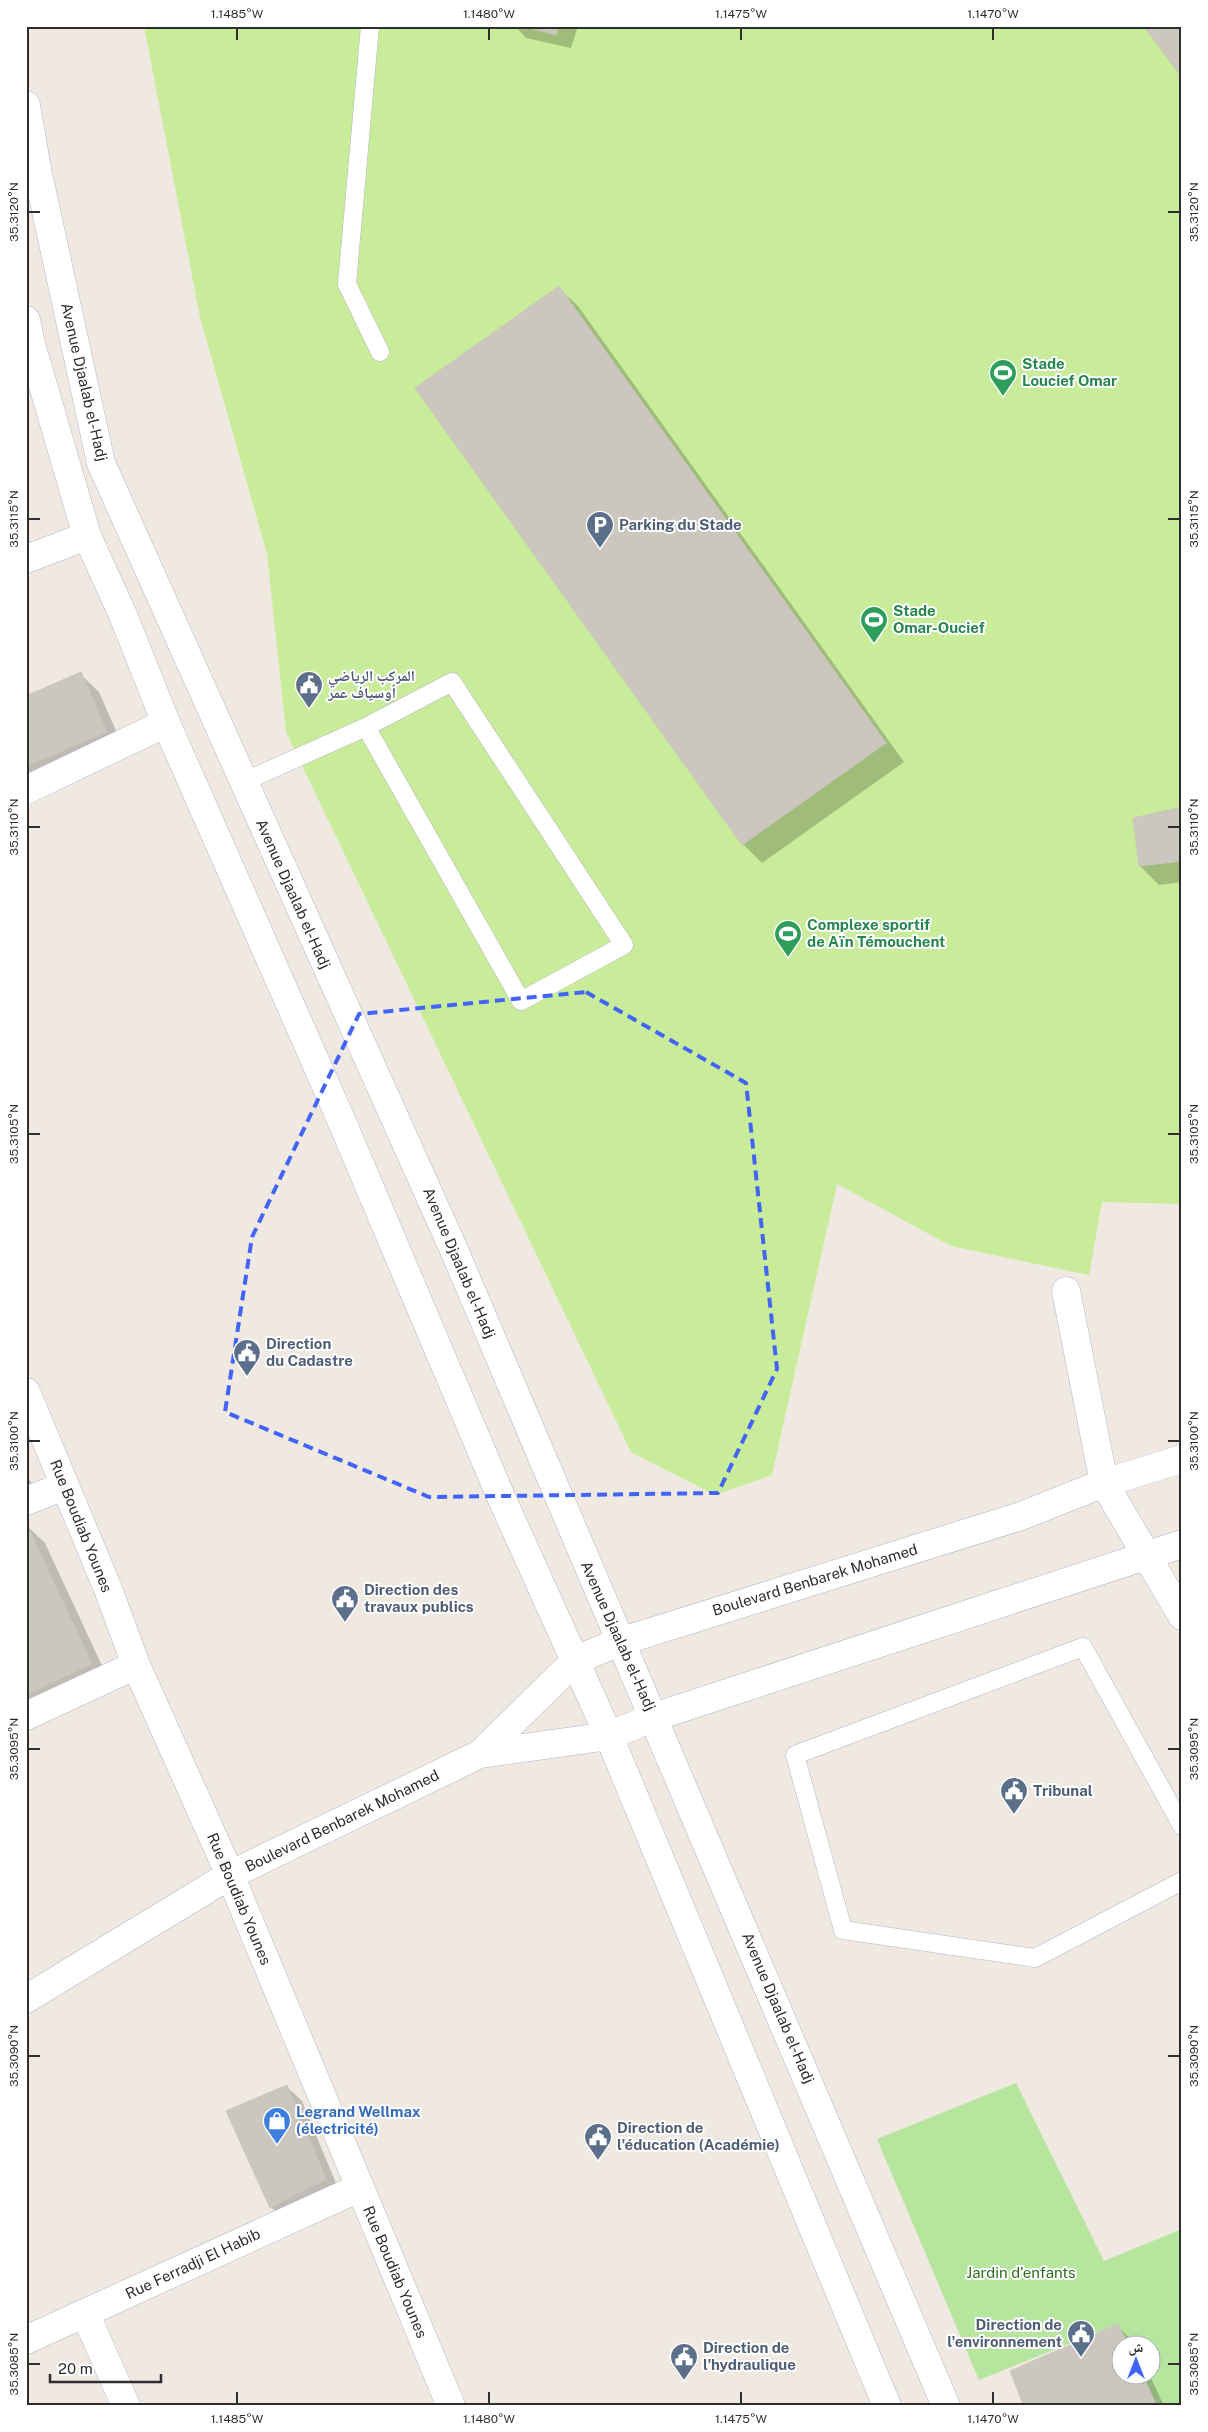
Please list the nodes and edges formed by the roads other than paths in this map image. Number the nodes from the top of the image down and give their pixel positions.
1 (370, 26) edge
2 (26, 105) edge
3 (28, 336) edge
4 (380, 352) dead end
5 (87, 536) junction
6 (26, 559) edge
7 (166, 723) junction
8 (366, 727) junction
9 (243, 782) junction
10 (26, 790) edge
11 (1066, 1291) dead end
12 (26, 1392) edge
13 (1182, 1459) edge
14 (1104, 1483) junction
15 (64, 1486) junction
16 (26, 1501) edge
17 (1182, 1544) edge
18 (1144, 1556) junction
19 (1182, 1616) edge
20 (619, 1642) junction
21 (576, 1660) junction
22 (136, 1664) junction
23 (26, 1716) edge
24 (654, 1717) junction
25 (609, 1736) junction
26 (480, 1754) junction
27 (1182, 1826) edge
28 (230, 1875) junction
29 (1182, 1881) edge
30 (26, 1999) edge
31 (359, 2188) junction
32 (85, 2313) junction
33 (26, 2340) edge
34 (126, 2406) edge
35 (451, 2406) edge
36 (887, 2406) edge
37 (946, 2406) edge

1 - 4 lane
2 - 9 main road, Avenue Djaalab el-Hadj
3 - 5 main road
5 - 6 main road
5 - 7 main road
7 - 10 main road
7 - 21 main road
8 - 8 lane
8 - 9 lane
9 - 20 main road, Avenue Djaalab el-Hadj
11 - 14 main road
12 - 15 main road, Rue Boudiab Younes
13 - 14 main road, Boulevard Benbarek Mohamed
14 - 18 main road
14 - 20 main road, Boulevard Benbarek Mohamed
15 - 16 main road
15 - 22 main road, Rue Boudiab Younes
17 - 18 main road, Boulevard Benbarek Mohamed
18 - 19 main road
18 - 24 main road, Boulevard Benbarek Mohamed
20 - 21 main road, Boulevard Benbarek Mohamed
20 - 24 main road, Avenue Djaalab el-Hadj
21 - 25 main road
21 - 26 main road, Boulevard Benbarek Mohamed
22 - 23 main road
22 - 28 main road, Rue Boudiab Younes
24 - 25 main road, Boulevard Benbarek Mohamed
24 - 37 main road, Avenue Djaalab el-Hadj
25 - 26 main road, Boulevard Benbarek Mohamed
25 - 36 main road
26 - 28 main road, Boulevard Benbarek Mohamed
27 - 29 lane
28 - 30 main road, Boulevard Benbarek Mohamed
28 - 31 main road, Rue Boudiab Younes
31 - 32 main road, Rue Ferradji El Habib
31 - 35 main road, Rue Boudiab Younes
32 - 33 main road, Rue Ferradji El Habib
32 - 34 main road

